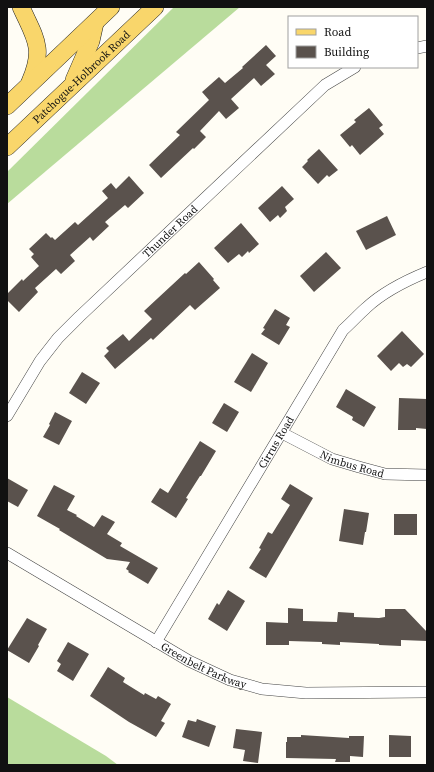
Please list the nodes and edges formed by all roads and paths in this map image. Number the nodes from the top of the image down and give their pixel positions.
1 (21, 7) edge
2 (111, 7) edge
3 (155, 7) edge
4 (96, 14) edge
5 (353, 68) edge
6 (28, 86) junction
7 (71, 88) junction
8 (7, 106) edge
9 (7, 148) edge
10 (427, 272) edge
11 (7, 416) edge
12 (282, 433) junction
13 (427, 475) edge
14 (7, 553) edge
15 (156, 642) junction
16 (427, 692) edge

1 - 6 main road
2 - 4 main road
3 - 7 main road, Patchogue-Holbrook Road
4 - 6 main road
4 - 7 main road
5 - 11 street, Thunder Road
6 - 8 main road
7 - 9 main road, Patchogue-Holbrook Road
10 - 12 street, Cirrus Road
12 - 13 street, Nimbus Road
12 - 15 street, Cirrus Road
14 - 15 street, Greenbelt Parkway
15 - 16 street, Greenbelt Parkway

